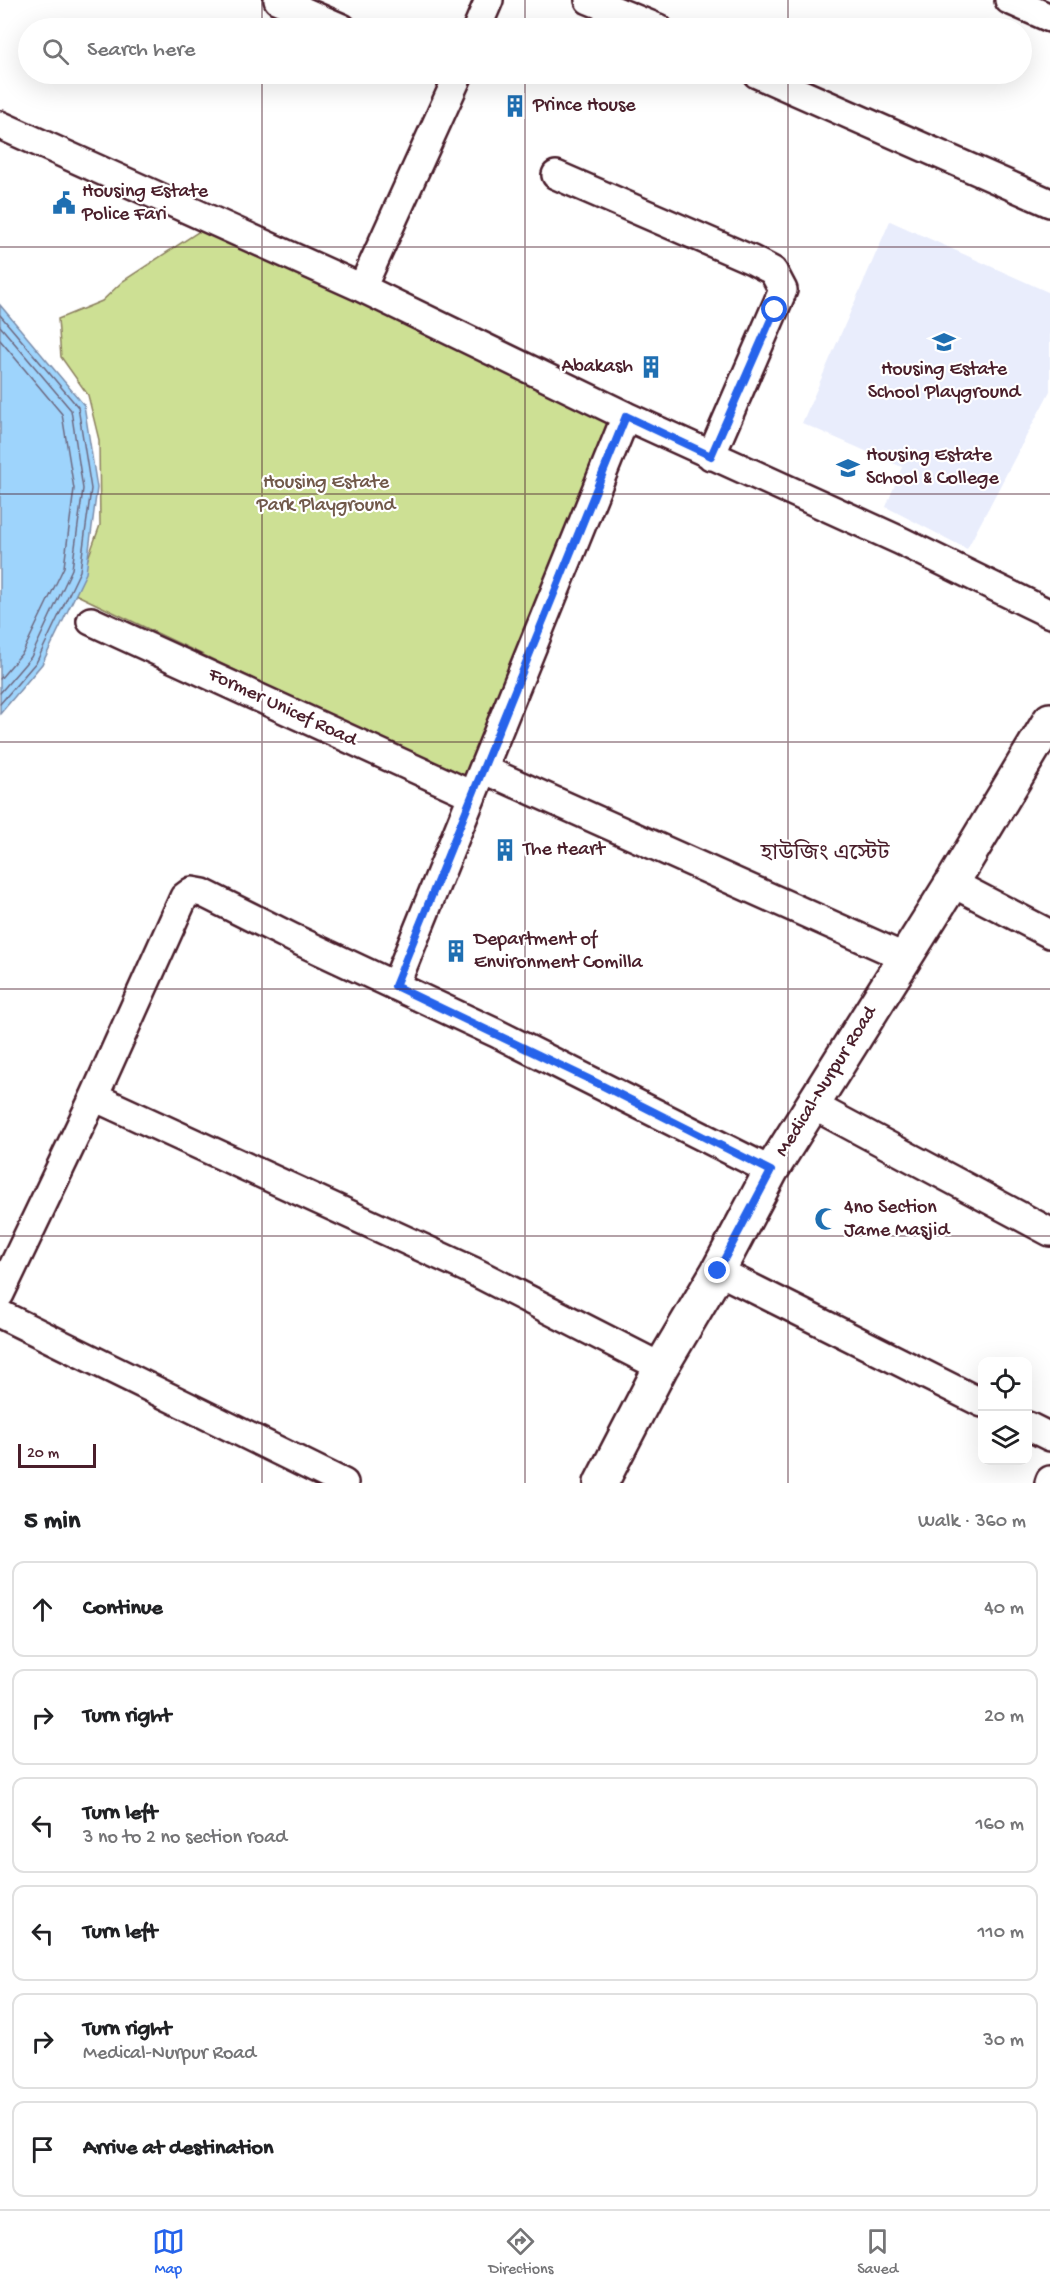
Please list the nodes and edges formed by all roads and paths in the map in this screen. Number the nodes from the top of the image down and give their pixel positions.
1 (278, 0) edge
2 (489, 0) edge
3 (590, 0) edge
4 (1009, 0) edge
5 (319, 18) edge
6 (481, 18) edge
7 (633, 18) edge
8 (1050, 18) edge
9 (449, 84) edge
10 (780, 84) edge
11 (0, 125) edge
12 (556, 175) dead end
13 (1050, 203) edge
14 (362, 288) junction
15 (626, 416) junction
16 (711, 456) junction
17 (1050, 614) edge
18 (91, 621) dead end
19 (1050, 720) edge
20 (483, 769) junction
21 (472, 795) junction
22 (952, 883) junction
23 (1050, 934) edge
24 (906, 958) junction
25 (395, 986) junction
26 (94, 1097) junction
27 (812, 1106) junction
28 (771, 1171) junction
29 (1050, 1232) edge
30 (718, 1271) junction
31 (0, 1294) edge
32 (0, 1314) edge
33 (661, 1367) junction
34 (978, 1402) edge
35 (1032, 1428) edge
36 (1050, 1437) edge
37 (344, 1483) edge
38 (601, 1483) edge

1 - 5 street
2 - 6 street
3 - 7 street
4 - 8 street
9 - 14 street
10 - 13 street
11 - 14 street
12 - 16 street
14 - 15 street
15 - 16 street
15 - 20 street
16 - 17 street
18 - 21 street, Former Unicef Road
19 - 22 street, Medical-Nurpur Road
20 - 21 street
20 - 24 street
21 - 25 street
22 - 23 street
22 - 24 street, Medical-Nurpur Road
24 - 27 street, Medical-Nurpur Road
25 - 26 street
25 - 28 street
26 - 31 street
26 - 33 street
27 - 28 street, Medical-Nurpur Road
27 - 29 street
28 - 30 street, Medical-Nurpur Road
30 - 33 street, Medical-Nurpur Road
30 - 34 street
32 - 37 street
33 - 38 street, Medical-Nurpur Road
35 - 36 street

